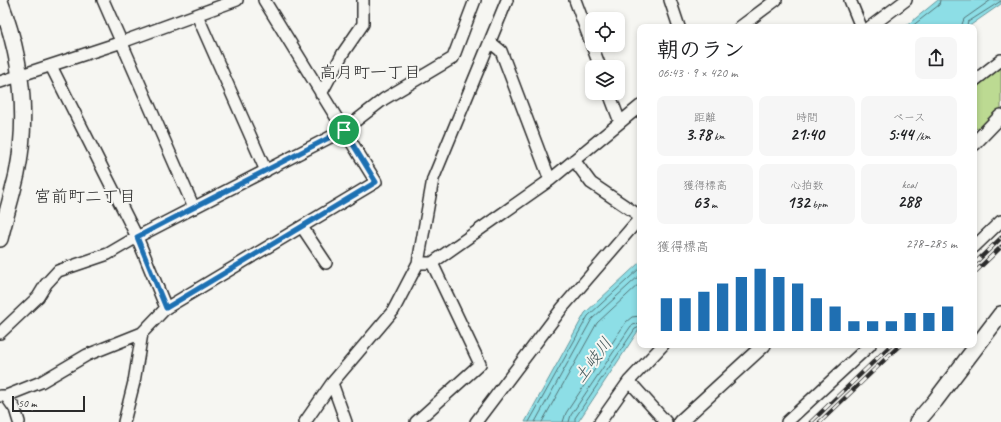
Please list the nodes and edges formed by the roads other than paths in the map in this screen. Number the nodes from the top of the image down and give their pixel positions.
1 (103, 0) edge
2 (237, 0) edge
3 (264, 0) edge
4 (363, 0) edge
5 (475, 0) edge
6 (507, 0) edge
7 (575, 0) edge
8 (670, 0) edge
9 (776, 0) edge
10 (850, 0) edge
11 (906, 0) edge
12 (0, 1) edge
13 (763, 4) edge
14 (197, 15) junction
15 (678, 24) edge
16 (743, 24) edge
17 (859, 24) edge
18 (874, 24) edge
19 (122, 42) junction
20 (490, 42) junction
21 (597, 60) edge
22 (1001, 60) edge
23 (51, 66) junction
24 (20, 75) junction
25 (977, 79) edge
26 (0, 82) edge
27 (321, 94) junction
28 (612, 100) edge
29 (637, 108) edge
30 (1001, 116) edge
31 (620, 122) junction
32 (344, 130) junction
33 (977, 141) edge
34 (574, 160) junction
35 (266, 171) junction
36 (550, 180) junction
37 (194, 208) junction
38 (3, 213) edge
39 (637, 215) edge
40 (637, 221) edge
41 (1001, 221) edge
42 (302, 227) junction
43 (137, 237) junction
44 (0, 240) edge
45 (977, 244) edge
46 (326, 263) dead end
47 (418, 263) junction
48 (432, 263) junction
49 (166, 308) junction
50 (1001, 314) edge
51 (0, 333) edge
52 (142, 333) junction
53 (977, 346) edge
54 (660, 348) edge
55 (761, 348) edge
56 (867, 348) edge
57 (975, 348) edge
58 (629, 381) junction
59 (332, 383) junction
60 (3, 396) edge
61 (19, 422) edge
62 (124, 422) edge
63 (305, 422) edge
64 (346, 422) edge
65 (416, 422) edge
66 (476, 422) edge
67 (600, 422) edge
68 (666, 422) edge
69 (680, 422) edge
70 (787, 422) edge
71 (917, 422) edge

1 - 19 street
2 - 14 street
3 - 27 street
4 - 27 street
5 - 32 street
6 - 20 street
7 - 21 street
8 - 15 street
9 - 13 street
10 - 17 street
11 - 18 street
12 - 24 main road
13 - 16 street
14 - 19 street
14 - 35 street
19 - 23 street
19 - 37 street
20 - 36 street
20 - 47 street
22 - 25 street
23 - 24 street
23 - 43 street
24 - 26 street
24 - 38 main road
27 - 32 street
28 - 31 street
29 - 31 street
30 - 33 street
31 - 34 street
32 - 35 street
32 - 42 street
34 - 36 street
34 - 39 street
35 - 37 street
36 - 48 street
37 - 43 street
38 - 44 main road
40 - 66 street
41 - 45 street
42 - 46 street
42 - 49 street
43 - 49 street
43 - 51 street
47 - 48 street
47 - 59 street
48 - 65 street
49 - 52 street
50 - 53 main road
52 - 60 street
52 - 62 street
54 - 58 street
55 - 69 street
56 - 70 street
57 - 71 main road
58 - 67 street
58 - 68 street
59 - 63 street
59 - 64 street
60 - 61 street

